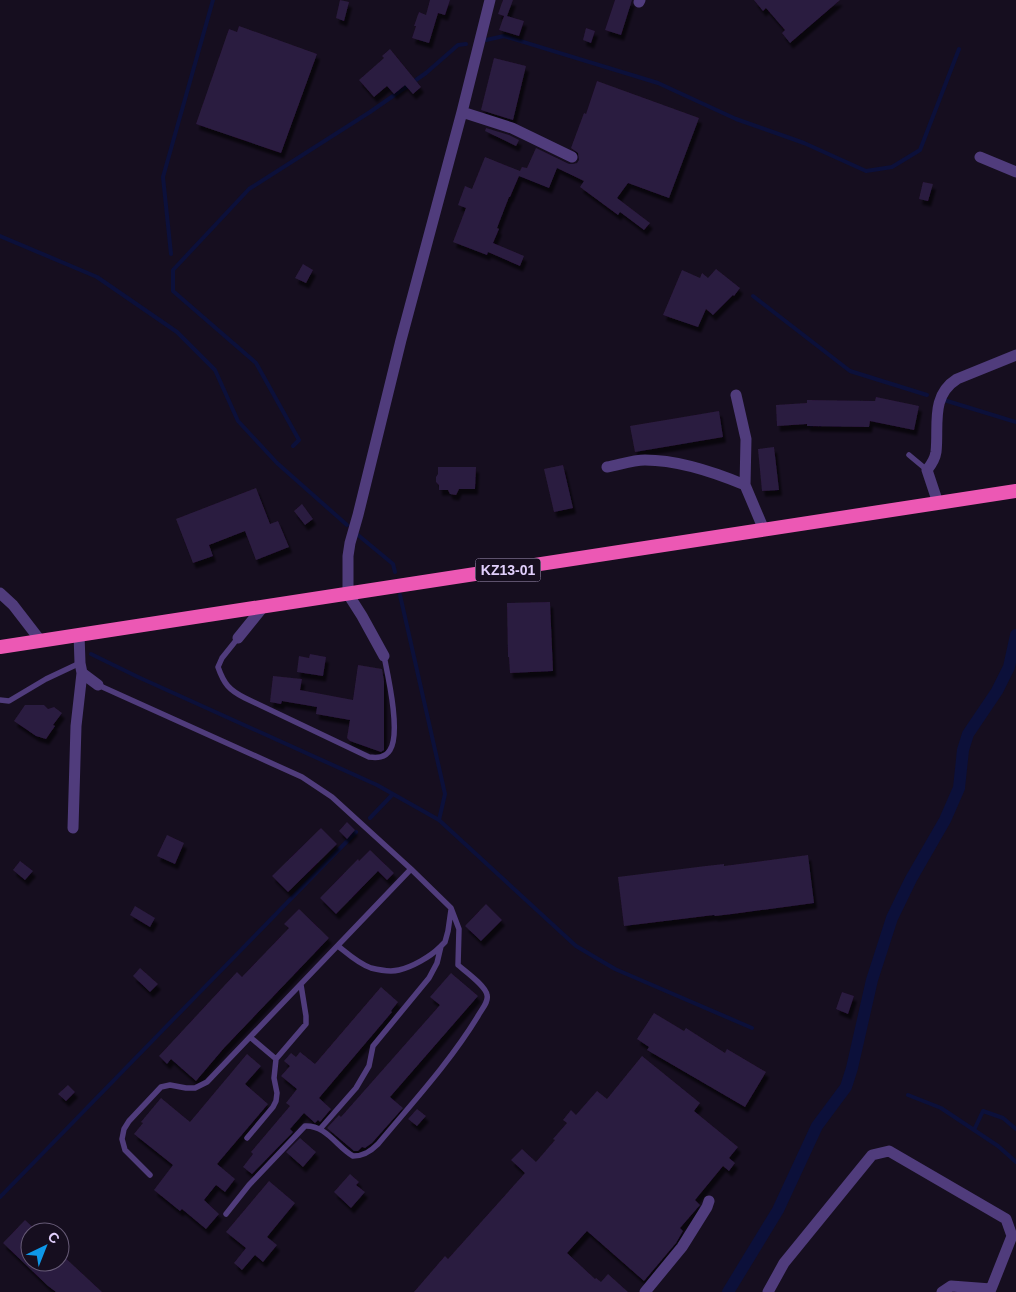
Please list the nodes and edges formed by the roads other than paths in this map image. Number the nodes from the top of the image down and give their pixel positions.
1 (490, 0) edge
2 (462, 112) junction
3 (572, 157) dead end
4 (980, 157) dead end
5 (1016, 172) edge
6 (1016, 355) edge
7 (736, 395) dead end
8 (909, 455) dead end
9 (607, 468) dead end
10 (927, 470) junction
11 (745, 485) junction
12 (1016, 491) edge
13 (938, 503) junction
14 (764, 530) junction
15 (0, 593) edge
16 (348, 594) junction
17 (263, 607) junction
18 (79, 634) junction
19 (238, 638) joint
20 (40, 640) junction
21 (0, 647) edge
22 (384, 656) joint
23 (81, 668) junction
24 (98, 685) joint
25 (0, 700) edge
26 (73, 828) dead end
27 (411, 870) junction
28 (451, 908) junction
29 (338, 946) junction
30 (442, 946) junction
31 (301, 985) junction
32 (250, 1037) junction
33 (276, 1059) junction
34 (320, 1128) junction
35 (247, 1138) dead end
36 (150, 1175) dead end
37 (709, 1200) dead end
38 (226, 1214) dead end
39 (996, 1290) edge
40 (645, 1292) edge
41 (768, 1292) edge
42 (942, 1292) edge

1 - 2 street
2 - 3 street
2 - 16 street
4 - 5 street
6 - 10 street
7 - 11 street
8 - 10 lane
9 - 11 street
10 - 13 street
11 - 14 street
12 - 13 highway, KZ13-01
13 - 14 highway, KZ13-01
14 - 16 highway, KZ13-01
15 - 20 street
16 - 17 highway, KZ13-01
16 - 22 street
17 - 18 highway, KZ13-01
17 - 19 street
18 - 20 highway, KZ13-01
18 - 23 street
19 - 22 lane
20 - 21 highway, KZ13-01
23 - 24 street
23 - 25 lane
23 - 26 street
24 - 27 lane
27 - 28 lane
27 - 29 lane
28 - 30 lane
28 - 34 lane
29 - 30 lane
29 - 31 lane
30 - 34 lane
31 - 32 lane
31 - 33 lane
32 - 33 lane
32 - 36 lane
33 - 35 lane
34 - 38 lane
37 - 40 street
39 - 41 street
39 - 42 street

